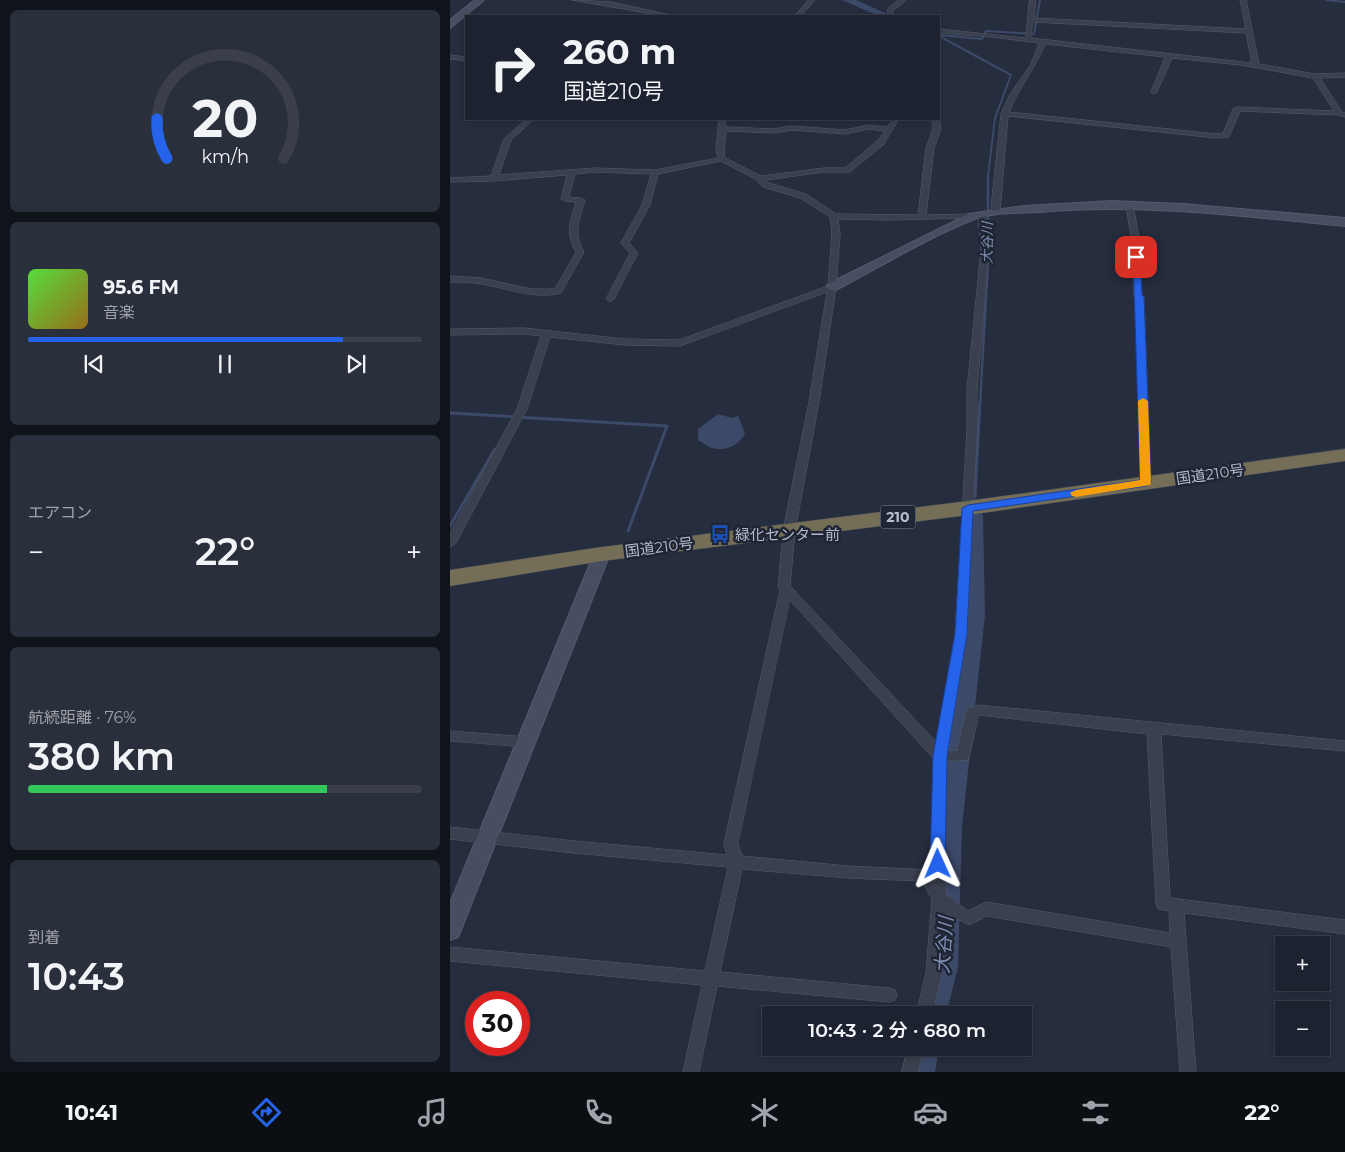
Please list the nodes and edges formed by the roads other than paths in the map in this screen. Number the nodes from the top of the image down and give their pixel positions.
1 (480, 0) edge
2 (575, 0) edge
3 (598, 0) edge
4 (812, 0) edge
5 (903, 0) edge
6 (1033, 0) edge
7 (1243, 0) edge
8 (586, 1) junction
9 (666, 15) edge
10 (799, 15) edge
11 (891, 15) edge
12 (1030, 20) junction
13 (450, 25) edge
14 (940, 31) edge
15 (1248, 31) junction
16 (1028, 39) junction
17 (1043, 42) junction
18 (1169, 56) junction
19 (450, 57) edge
20 (465, 59) edge
21 (1256, 66) junction
22 (1345, 75) edge
23 (1315, 76) junction
24 (1154, 92) dead end
25 (1005, 114) junction
26 (1342, 114) edge
27 (529, 120) edge
28 (722, 120) edge
29 (895, 120) edge
30 (936, 120) edge
31 (723, 129) junction
32 (889, 129) junction
33 (722, 159) junction
34 (572, 171) junction
35 (655, 172) junction
36 (494, 178) junction
37 (760, 178) junction
38 (452, 182) edge
39 (1129, 205) junction
40 (996, 212) junction
41 (978, 215) junction
42 (834, 216) junction
43 (922, 217) junction
44 (1345, 222) edge
45 (450, 279) edge
46 (832, 288) junction
47 (610, 299) dead end
48 (450, 332) edge
49 (546, 333) junction
50 (1345, 455) edge
51 (1146, 483) junction
52 (968, 508) junction
53 (789, 531) junction
54 (450, 543) edge
55 (602, 554) junction
56 (450, 578) edge
57 (786, 589) junction
58 (1150, 728) junction
59 (450, 736) edge
60 (527, 742) junction
61 (1345, 746) edge
62 (940, 756) junction
63 (450, 833) edge
64 (489, 836) junction
65 (937, 847) junction
66 (736, 862) junction
67 (926, 874) junction
68 (939, 899) junction
69 (1176, 906) junction
70 (1345, 927) edge
71 (450, 930) edge
72 (1179, 941) junction
73 (450, 954) edge
74 (711, 978) junction
75 (889, 995) dead end
76 (926, 1006) edge
77 (914, 1056) edge
78 (691, 1072) edge
79 (910, 1072) edge
80 (1188, 1072) edge

1 - 13 street
2 - 8 street
3 - 8 street
4 - 10 street
5 - 11 street
6 - 12 street
7 - 15 street
8 - 9 street
12 - 15 street
12 - 16 street
14 - 16 street
15 - 21 street
16 - 17 street
17 - 18 street
17 - 25 street
18 - 21 street
18 - 24 street
19 - 20 street
21 - 23 street
22 - 23 street
23 - 26 street
25 - 26 street
25 - 40 street
27 - 36 street
28 - 31 street
29 - 32 street
30 - 43 street
31 - 32 street
31 - 33 street
32 - 37 street
33 - 35 street
33 - 37 street
34 - 35 street
34 - 36 street
34 - 45 street
35 - 47 street
36 - 38 street
37 - 42 street
39 - 40 street
39 - 44 street
39 - 51 street
40 - 41 street
41 - 43 street
41 - 46 street
41 - 52 street
42 - 43 street
42 - 46 street
46 - 49 street
46 - 53 street
48 - 49 street
49 - 54 street
50 - 51 highway, 国道210号 / 210
51 - 52 highway, 国道210号 / 210
52 - 53 highway, 国道210号 / 210
52 - 62 street
53 - 55 highway, 国道210号 / 210
53 - 57 street
55 - 56 highway, 国道210号 / 210
55 - 60 street
57 - 62 street
57 - 66 street
58 - 61 street
58 - 62 street
58 - 69 street
59 - 60 street
60 - 64 street
62 - 65 street
63 - 64 street
64 - 66 street
64 - 71 street
65 - 67 street
65 - 68 street
66 - 67 street
66 - 74 street
67 - 68 street
68 - 72 street
68 - 76 street
69 - 70 street
69 - 72 street
72 - 80 street
73 - 74 street
74 - 75 street
74 - 78 street
77 - 79 street

